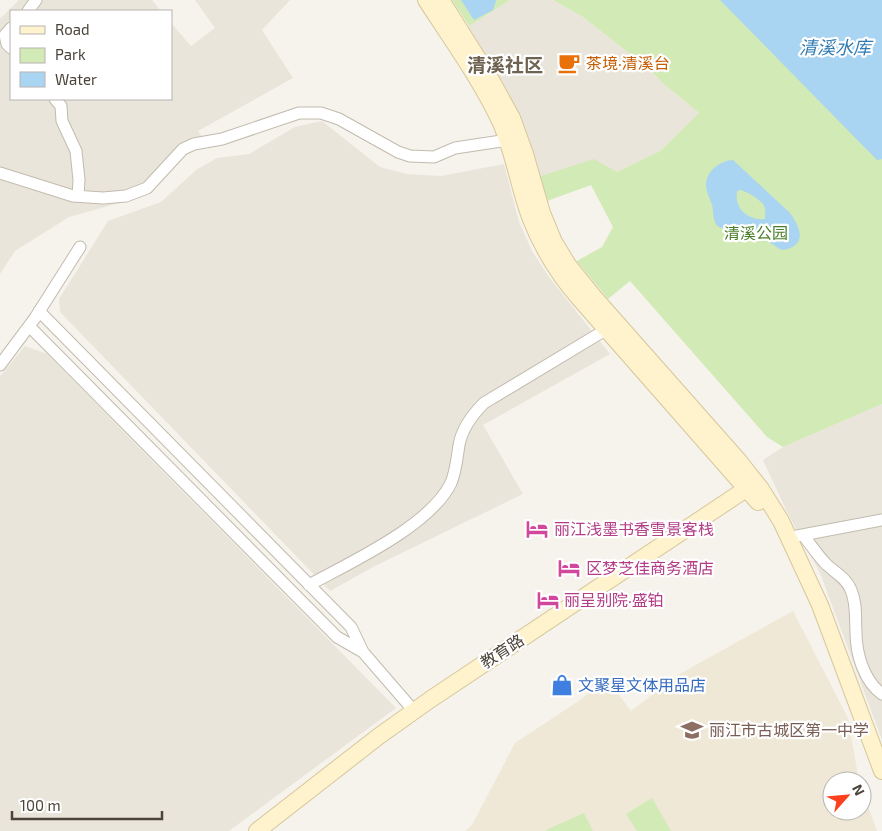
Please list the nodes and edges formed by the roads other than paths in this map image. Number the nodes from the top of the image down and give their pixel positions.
1 (426, 0) edge
2 (440, 0) edge
3 (10, 29) edge
4 (10, 47) edge
5 (56, 100) edge
6 (508, 140) junction
7 (0, 173) edge
8 (78, 196) junction
9 (80, 247) dead end
10 (39, 311) junction
11 (29, 326) junction
12 (606, 329) junction
13 (0, 365) edge
14 (755, 490) junction
15 (882, 520) edge
16 (796, 537) junction
17 (798, 555) junction
18 (309, 585) junction
19 (363, 652) junction
20 (862, 662) junction
21 (844, 668) junction
22 (882, 694) edge
23 (414, 711) junction
24 (882, 771) edge
25 (257, 831) edge
26 (275, 831) edge

1 - 6 street
2 - 14 street
3 - 4 street
5 - 8 street
6 - 8 street
6 - 12 street
7 - 8 street
9 - 10 street
10 - 11 street
10 - 18 street
11 - 13 street
11 - 19 street
12 - 14 street
12 - 18 street
14 - 16 street
14 - 17 street
14 - 23 street, 教育路
14 - 26 street, 教育路
15 - 16 street
16 - 17 street
16 - 20 street
17 - 21 street
18 - 19 street
19 - 23 street
20 - 21 street
20 - 22 street
21 - 24 street
23 - 25 street, 教育路

